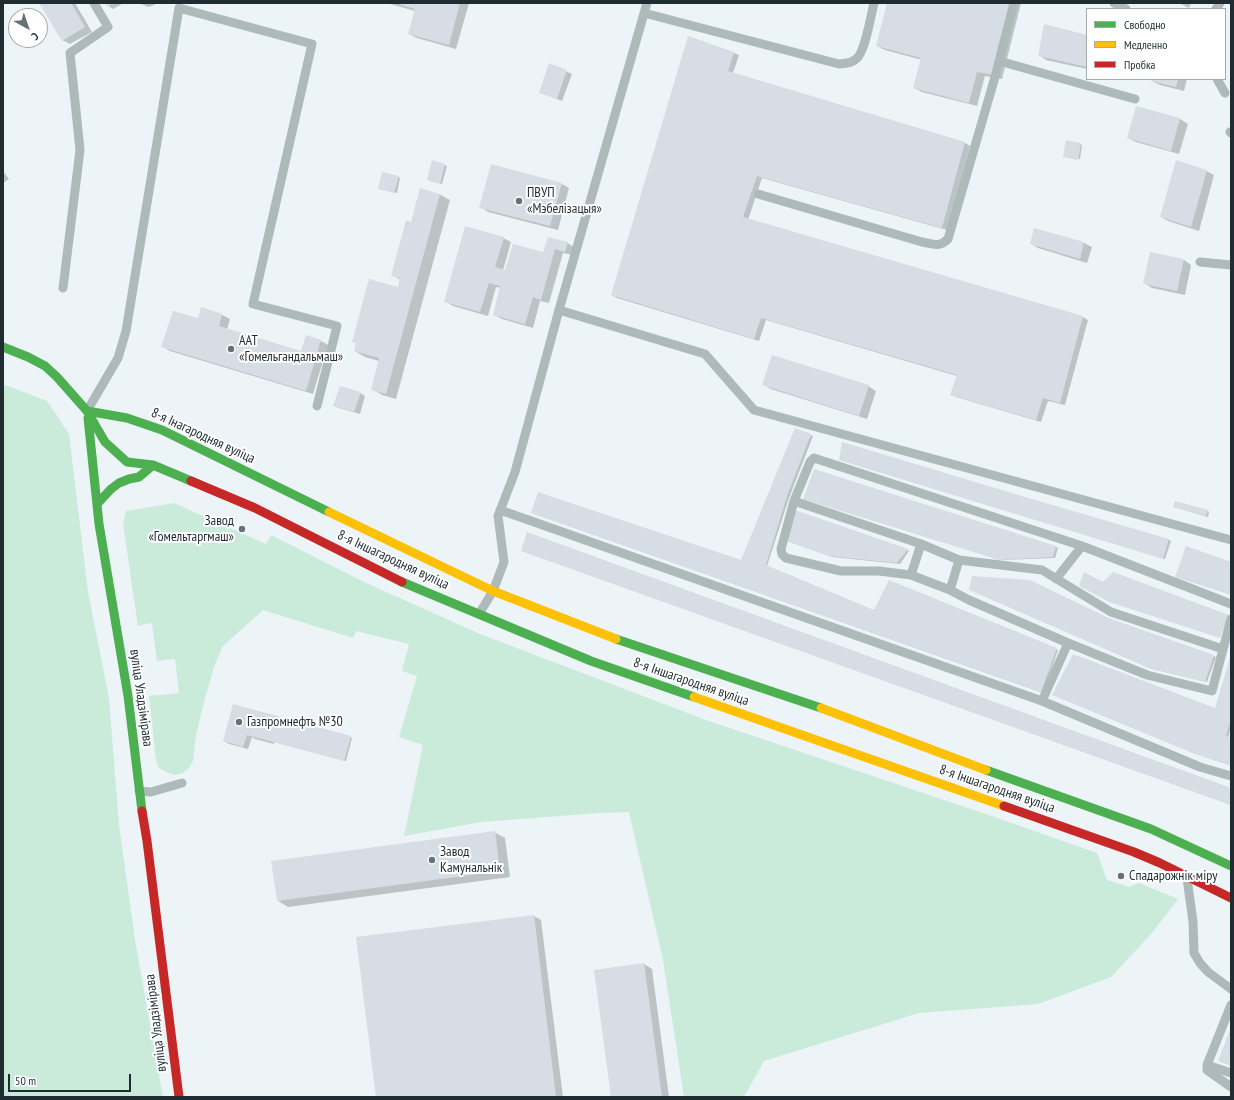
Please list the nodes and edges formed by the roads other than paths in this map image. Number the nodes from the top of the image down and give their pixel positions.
1 (94, 3) edge
2 (647, 3) edge
3 (874, 3) edge
4 (1014, 3) edge
5 (1114, 3) edge
6 (1124, 8) edge
7 (644, 13) junction
8 (999, 61) junction
9 (1218, 80) edge
10 (1225, 93) dead end
11 (1135, 98) dead end
12 (758, 194) dead end
13 (1200, 262) dead end
14 (1231, 265) edge
15 (63, 288) dead end
16 (559, 310) junction
17 (3, 347) edge
18 (316, 406) dead end
19 (87, 411) junction
20 (153, 465) junction
21 (794, 501) junction
22 (97, 504) junction
23 (500, 510) junction
24 (365, 530) joint
25 (1231, 540) edge
26 (921, 544) junction
27 (1082, 546) junction
28 (958, 560) junction
29 (910, 575) junction
30 (1056, 579) junction
31 (950, 590) junction
32 (493, 591) junction
33 (1231, 604) edge
34 (479, 614) junction
35 (1231, 619) edge
36 (1068, 643) junction
37 (1223, 649) junction
38 (1042, 701) junction
39 (1231, 776) edge
40 (182, 783) dead end
41 (139, 792) junction
42 (1231, 866) edge
43 (1187, 877) junction
44 (1231, 898) edge
45 (1231, 989) edge
46 (1231, 1005) edge
47 (1229, 1016) edge
48 (1207, 1065) junction
49 (1231, 1073) edge
50 (1231, 1087) edge
51 (179, 1097) edge

1 - 15 lane
2 - 7 lane
3 - 7 lane
4 - 8 lane
5 - 6 lane
7 - 16 lane
8 - 11 lane
8 - 12 lane
9 - 10 lane
13 - 14 lane
16 - 23 lane
16 - 25 lane
17 - 19 main road
18 - 19 lane
19 - 20 main road
19 - 22 main road, вуліца Уладзімірава
19 - 24 main road, 8-я Інагародняя вуліца
20 - 22 main road
20 - 34 main road, 8-я Іншагародняя вуліца
21 - 26 lane
21 - 27 lane
21 - 29 lane
22 - 41 main road, вуліца Уладзімірава
23 - 32 lane
23 - 38 lane
24 - 32 main road, 8-я Іншагародняя вуліца
26 - 28 lane
26 - 29 lane
27 - 30 lane
27 - 33 lane
28 - 30 lane
28 - 31 lane
29 - 31 lane
30 - 37 lane
31 - 36 lane
32 - 34 lane
32 - 42 main road, 8-я Іншагародняя вуліца
34 - 43 main road, 8-я Іншагародняя вуліца
35 - 37 lane
36 - 37 lane
36 - 38 lane
38 - 39 lane
40 - 41 lane
41 - 51 main road, вуліца Уладзімірава
43 - 44 main road, 8-я Іншагародняя вуліца
43 - 45 lane
46 - 47 lane
47 - 48 lane
48 - 49 lane
48 - 50 lane

